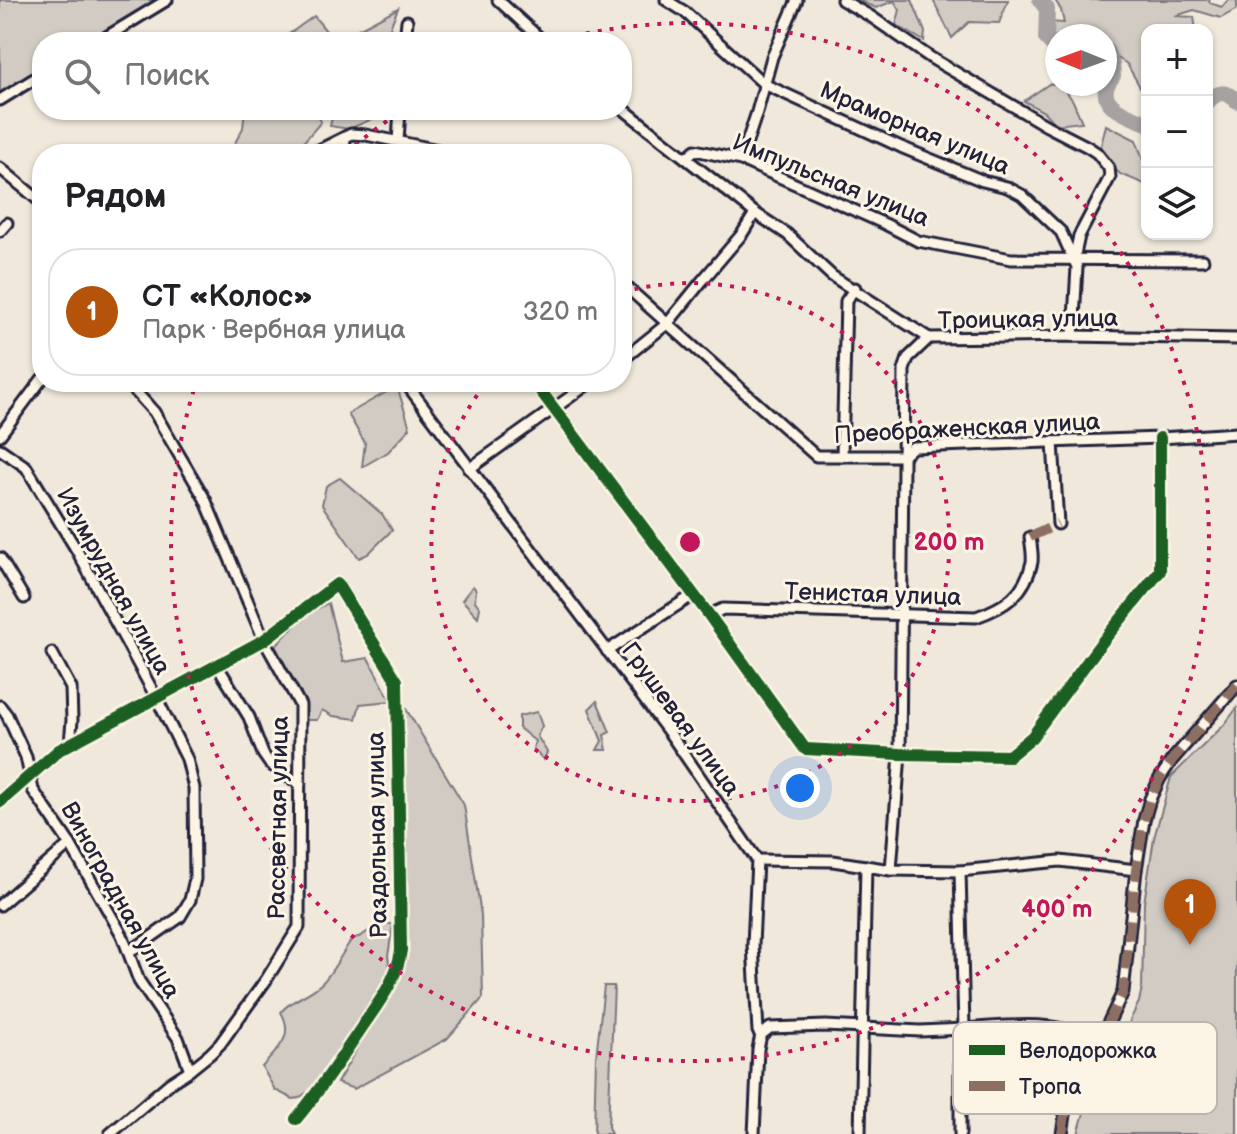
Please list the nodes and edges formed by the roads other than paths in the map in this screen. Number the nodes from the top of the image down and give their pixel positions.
1 (167, 0) edge
2 (498, 0) edge
3 (666, 0) edge
4 (797, 0) edge
5 (842, 0) edge
6 (407, 21) dead end
7 (114, 32) edge
8 (406, 32) edge
9 (533, 32) edge
10 (32, 80) edge
11 (764, 84) junction
12 (0, 100) edge
13 (632, 116) edge
14 (399, 120) edge
15 (345, 137) junction
16 (398, 141) junction
17 (331, 144) edge
18 (345, 144) edge
19 (412, 144) edge
20 (686, 158) junction
21 (741, 160) junction
22 (0, 168) edge
23 (32, 195) edge
24 (755, 213) junction
25 (1074, 259) junction
26 (1203, 260) dead end
27 (855, 288) junction
28 (632, 292) edge
29 (668, 323) junction
30 (1073, 336) junction
31 (929, 338) junction
32 (1237, 339) edge
33 (632, 352) edge
34 (33, 392) edge
35 (136, 392) edge
36 (412, 392) edge
37 (541, 392) edge
38 (577, 392) edge
39 (553, 409) junction
40 (1237, 433) edge
41 (0, 435) edge
42 (1160, 438) junction
43 (1053, 442) junction
44 (0, 449) edge
45 (842, 456) junction
46 (903, 456) junction
47 (469, 469) junction
48 (1058, 524) dead end
49 (1030, 537) dead end
50 (0, 558) edge
51 (693, 595) junction
52 (24, 598) dead end
53 (901, 614) junction
54 (709, 615) junction
55 (264, 640) junction
56 (607, 651) junction
57 (52, 653) dead end
58 (217, 665) junction
59 (1237, 685) edge
60 (157, 699) junction
61 (0, 706) edge
62 (70, 744) junction
63 (900, 754) junction
64 (29, 776) junction
65 (300, 784) junction
66 (0, 802) edge
67 (70, 844) junction
68 (757, 860) junction
69 (866, 866) junction
70 (891, 870) junction
71 (1136, 870) junction
72 (960, 871) junction
73 (0, 905) edge
74 (129, 951) junction
75 (964, 1022) edge
76 (1109, 1022) edge
77 (863, 1029) junction
78 (953, 1030) edge
79 (761, 1035) junction
80 (190, 1070) junction
81 (1065, 1114) edge
82 (296, 1119) dead end
83 (110, 1134) edge
84 (754, 1134) edge
85 (860, 1134) edge
86 (1062, 1134) edge

1 - 7 street
2 - 9 street
3 - 11 street, Мраморная улица
4 - 11 street
5 - 25 street
6 - 8 street
10 - 12 street
11 - 21 street
11 - 25 street, Мраморная улица
13 - 20 street
14 - 16 street
15 - 16 street
15 - 17 street
15 - 18 street
16 - 19 street
20 - 21 street, Импульсная улица
20 - 24 street
21 - 25 street, Импульсная улица
22 - 23 street
24 - 27 street
24 - 29 street
25 - 26 street, Импульсная улица
25 - 30 street, Мраморная улица
27 - 31 street
27 - 45 street
28 - 29 street, Преображенская улица
29 - 33 street
29 - 45 street, Преображенская улица
30 - 31 street, Троицкая улица
30 - 32 street, Троицкая улица
31 - 46 street, Троицкая улица
34 - 41 street
35 - 55 street, Рассветная улица
36 - 47 street, Грушевая улица
37 - 39 street
38 - 39 street
39 - 47 street
39 - 51 street
40 - 42 street, Преображенская улица
42 - 43 street, Преображенская улица
42 - 63 street
43 - 46 street, Преображенская улица
43 - 48 street
44 - 60 street, Изумрудная улица
45 - 46 street, Преображенская улица
46 - 53 street, Троицкая улица
47 - 56 street, Грушевая улица
49 - 53 street, Тенистая улица
50 - 52 street
51 - 54 street
51 - 56 street
53 - 54 street, Тенистая улица
53 - 63 street, Троицкая улица
54 - 63 street
55 - 58 street
55 - 65 street, Рассветная улица
55 - 82 street, Раздольная улица
56 - 68 street, Грушевая улица
57 - 62 street
58 - 60 street
58 - 65 street
59 - 71 street
60 - 62 street
60 - 74 street, Изумрудная улица
61 - 64 street, Виноградная улица
62 - 64 street
63 - 70 street, Троицкая улица
64 - 66 street
64 - 67 street, Виноградная улица
65 - 80 street, Рассветная улица
67 - 73 street
67 - 74 street, Виноградная улица
68 - 69 street
68 - 79 street
69 - 70 street
69 - 77 street
70 - 72 street
71 - 72 street
71 - 76 street
72 - 75 street
74 - 80 street, Виноградная улица
77 - 78 street
77 - 79 street
77 - 85 street
79 - 84 street
80 - 83 street, Рассветная улица
81 - 86 street

